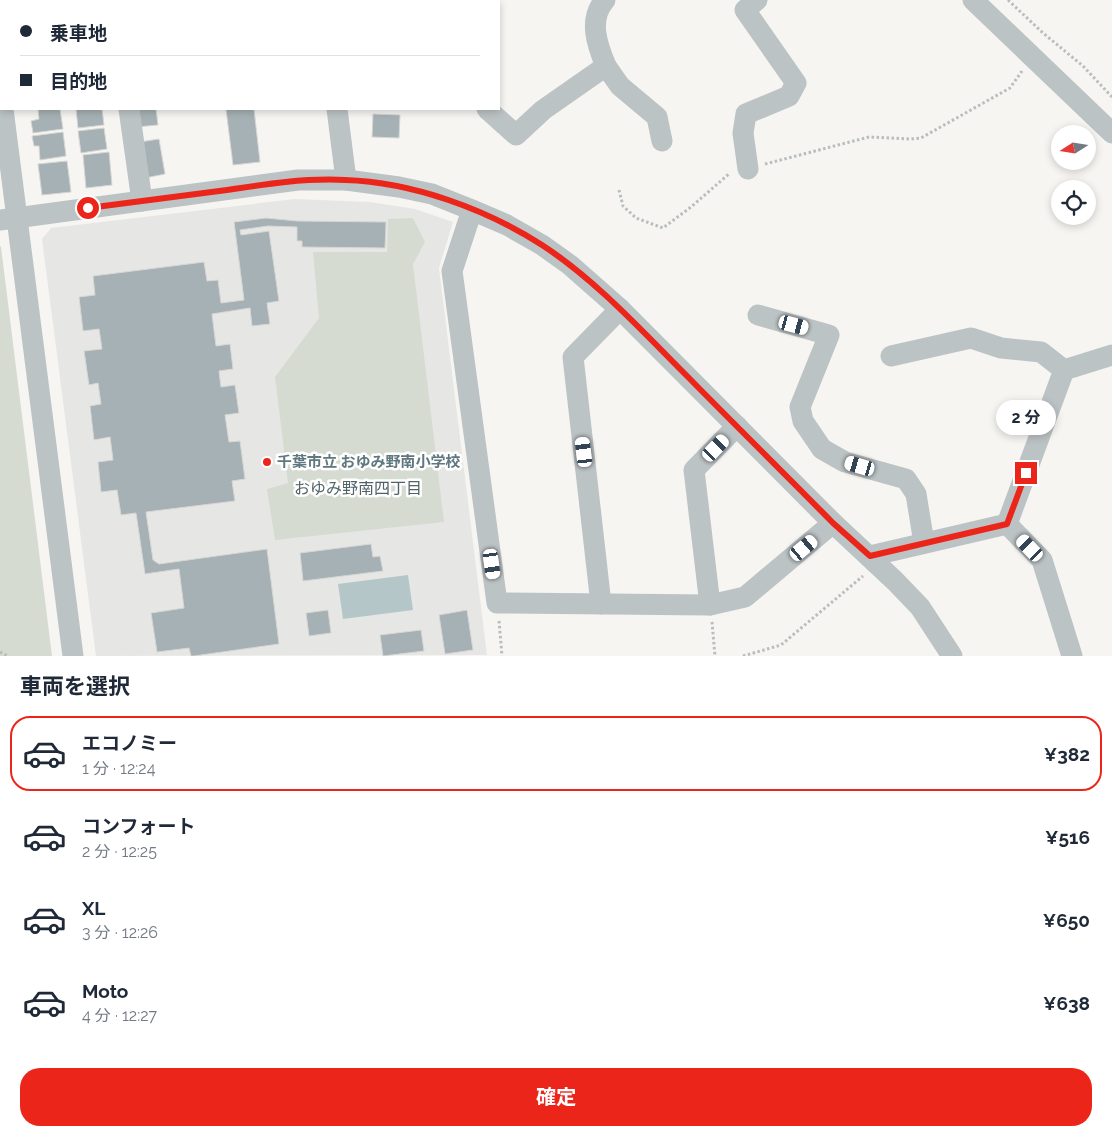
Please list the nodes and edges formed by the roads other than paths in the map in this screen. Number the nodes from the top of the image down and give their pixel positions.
1 (605, 0) edge
2 (757, 0) edge
3 (972, 0) edge
4 (606, 66) junction
5 (2, 110) edge
6 (129, 110) edge
7 (337, 110) edge
8 (488, 110) edge
9 (1112, 133) edge
10 (662, 141) dead end
11 (748, 169) road end
12 (346, 180) junction
13 (142, 201) junction
14 (472, 210) junction
15 (8, 219) edge
16 (620, 309) junction
17 (758, 315) dead end
18 (1112, 355) edge
19 (891, 356) dead end
20 (1064, 370) junction
21 (737, 426) junction
22 (833, 523) junction
23 (1007, 524) junction
24 (924, 543) junction
25 (869, 564) junction
26 (601, 604) junction
27 (710, 605) junction
28 (73, 656) edge
29 (952, 656) edge
30 (1072, 656) edge

1 - 4 street
2 - 11 street
3 - 9 street
4 - 8 street
4 - 10 street
5 - 15 street
6 - 13 street
7 - 12 street
12 - 13 street
12 - 14 street
13 - 15 street
14 - 16 street
14 - 26 street
15 - 28 street
16 - 21 street
16 - 26 street
17 - 24 street
18 - 20 street
19 - 20 street
20 - 23 street
21 - 22 street
21 - 27 street
22 - 25 street
22 - 27 street
23 - 24 street
23 - 30 street
24 - 25 street
25 - 29 street
26 - 27 street

